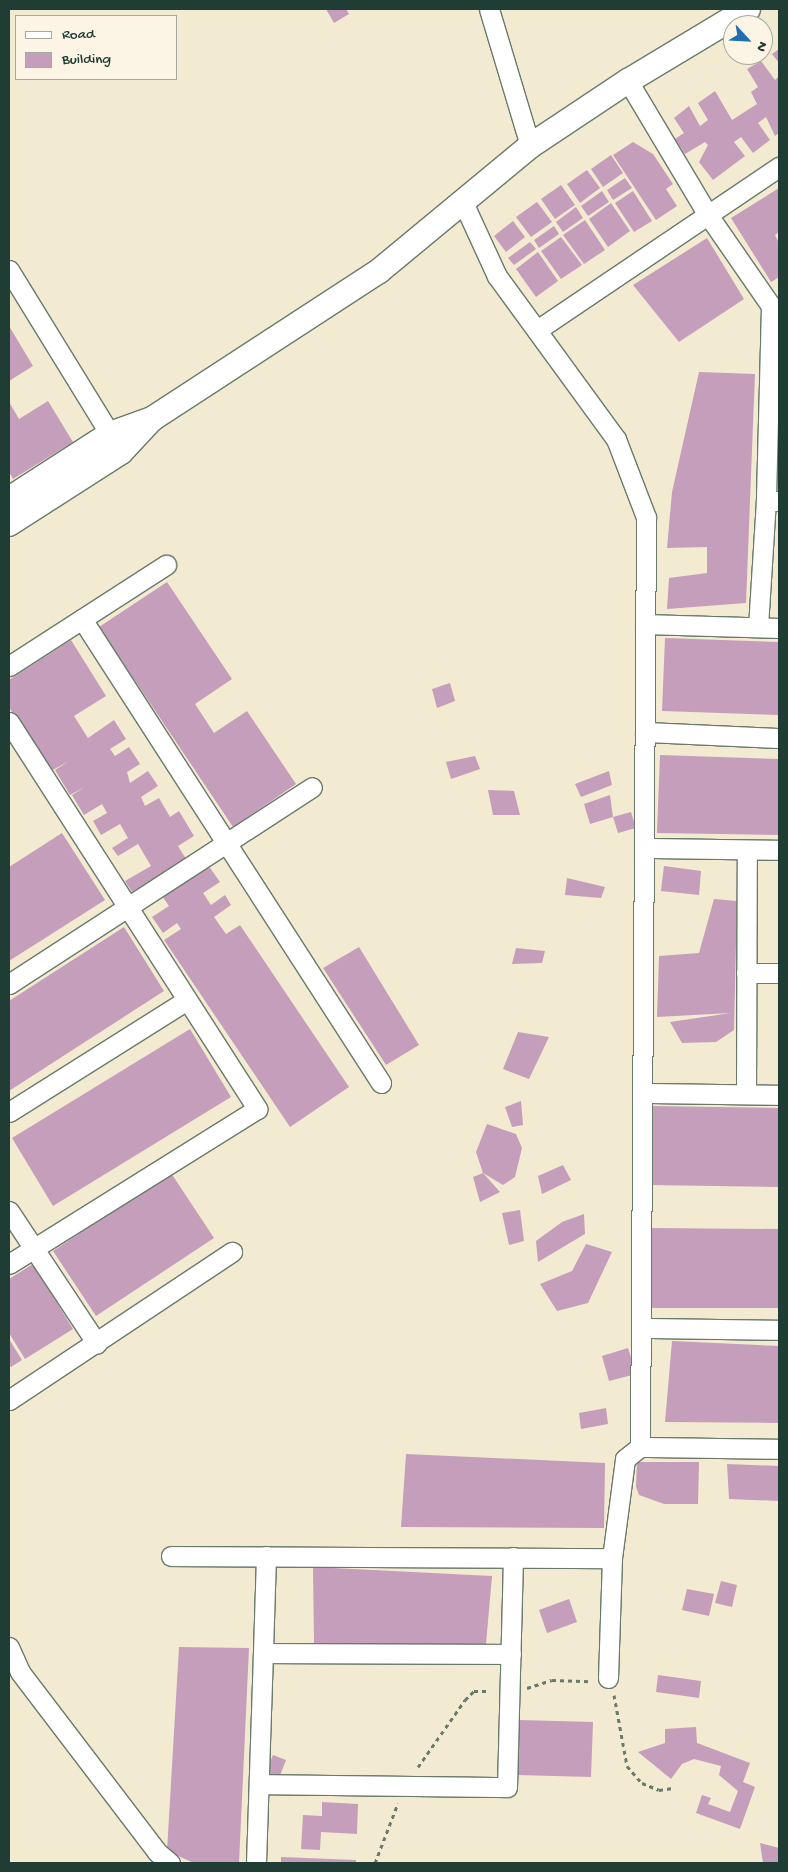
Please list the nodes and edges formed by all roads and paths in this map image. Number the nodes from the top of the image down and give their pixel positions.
1 (489, 9) edge
2 (748, 9) edge
3 (628, 81) junction
4 (530, 146) junction
5 (779, 168) edge
6 (462, 200) junction
7 (708, 215) junction
8 (9, 270) edge
9 (536, 330) junction
10 (775, 381) edge
11 (116, 443) junction
12 (9, 499) edge
13 (772, 501) edge
14 (9, 524) edge
15 (166, 565) dead end
16 (82, 619) junction
17 (645, 624) junction
18 (758, 628) junction
19 (779, 628) edge
20 (9, 666) edge
21 (9, 722) edge
22 (644, 732) junction
23 (779, 738) edge
24 (312, 787) dead end
25 (225, 843) junction
26 (644, 848) junction
27 (747, 850) junction
28 (779, 850) edge
29 (127, 906) junction
30 (746, 973) junction
31 (779, 973) edge
32 (9, 984) edge
33 (187, 1000) junction
34 (381, 1083) dead end
35 (642, 1094) junction
36 (746, 1094) junction
37 (779, 1095) edge
38 (9, 1112) edge
39 (9, 1211) edge
40 (34, 1248) junction
41 (232, 1252) dead end
42 (9, 1264) edge
43 (642, 1328) junction
44 (779, 1330) edge
45 (98, 1344) junction
46 (9, 1400) edge
47 (640, 1447) junction
48 (779, 1449) edge
49 (171, 1556) dead end
50 (266, 1556) junction
51 (513, 1557) junction
52 (612, 1558) junction
53 (9, 1647) edge
54 (263, 1653) junction
55 (511, 1654) junction
56 (608, 1678) dead end
57 (259, 1784) junction
58 (162, 1860) edge
59 (256, 1863) edge

1 - 4 street
2 - 3 street
3 - 4 street
3 - 7 street
4 - 6 street
5 - 7 street
6 - 9 street
6 - 11 street
7 - 9 street
7 - 10 street
8 - 11 street
9 - 17 street
10 - 13 street
11 - 12 street
11 - 14 street
13 - 18 street
15 - 16 street
16 - 20 street
16 - 25 street
17 - 18 street
17 - 22 street
18 - 19 street
21 - 29 street
22 - 23 street
22 - 26 street
24 - 25 street
25 - 29 street
25 - 34 street
26 - 27 street
26 - 35 street
27 - 28 street
27 - 30 street
29 - 32 street
29 - 33 street
30 - 31 street
30 - 36 street
33 - 38 street
33 - 40 street
35 - 36 street
35 - 43 street
36 - 37 street
39 - 40 street
40 - 42 street
40 - 45 street
41 - 45 street
43 - 44 street
43 - 47 street
45 - 46 street
47 - 48 street
47 - 52 street
49 - 50 street
50 - 51 street
50 - 54 street
51 - 52 street
51 - 55 street
52 - 56 street
53 - 58 street
54 - 55 street
54 - 57 street
55 - 57 street
57 - 59 street

